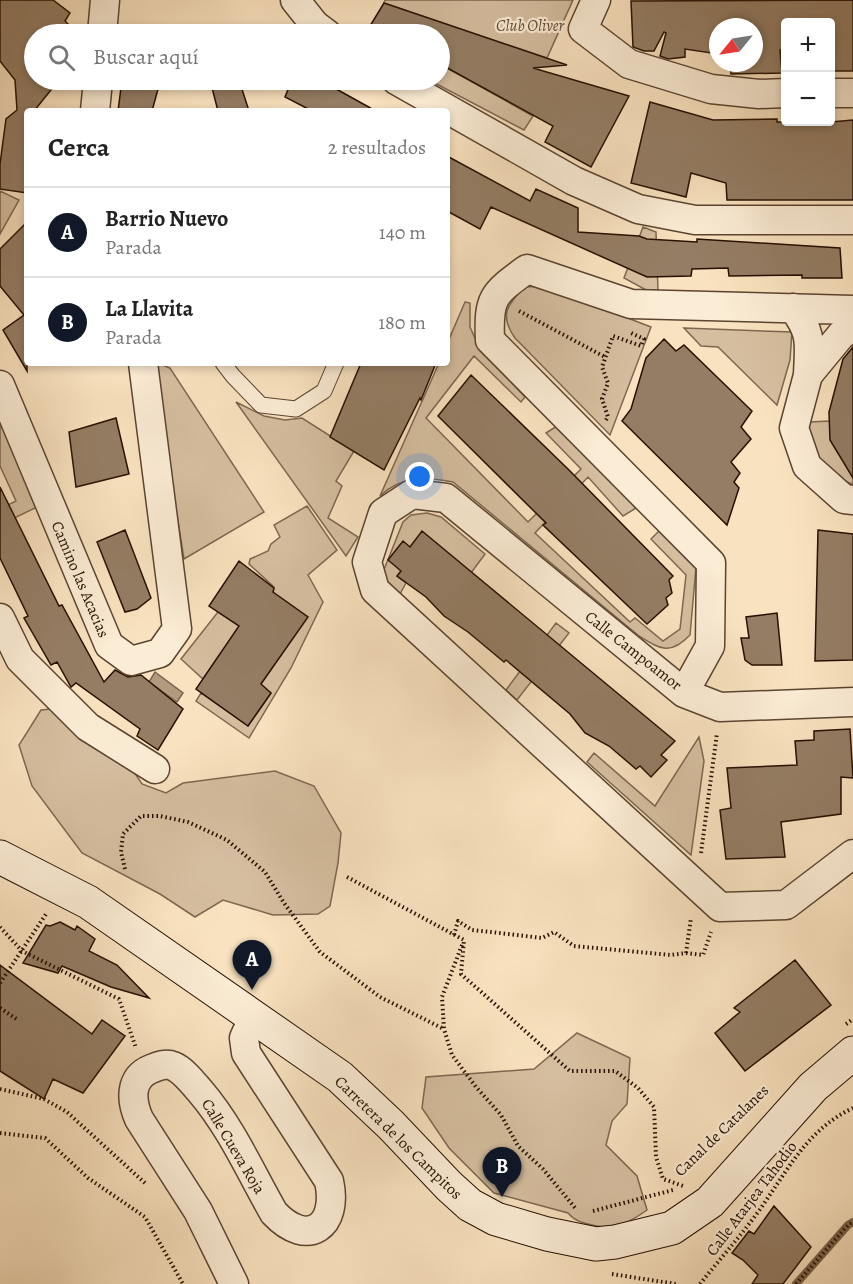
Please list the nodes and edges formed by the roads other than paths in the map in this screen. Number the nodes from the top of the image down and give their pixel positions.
1 (105, 0) edge
2 (295, 0) edge
3 (596, 0) edge
4 (103, 24) edge
5 (314, 24) edge
6 (97, 90) edge
7 (414, 90) edge
8 (781, 93) edge
9 (835, 93) edge
10 (853, 93) edge
11 (95, 108) edge
12 (445, 108) edge
13 (450, 111) edge
14 (853, 220) edge
15 (793, 308) junction
16 (853, 310) edge
17 (853, 327) edge
18 (143, 366) edge
19 (225, 366) edge
20 (335, 366) edge
21 (808, 375) junction
22 (0, 385) edge
23 (853, 500) edge
24 (0, 618) edge
25 (684, 693) junction
26 (853, 702) edge
27 (155, 769) dead end
28 (853, 854) edge
29 (0, 857) edge
30 (254, 1016) junction
31 (846, 1042) edge
32 (234, 1284) edge

1 - 4 street
2 - 5 street
3 - 8 street
6 - 11 street
7 - 12 street
9 - 10 street
13 - 14 street
15 - 16 street
15 - 21 street
15 - 25 street, Calle Campoamor
17 - 21 street
18 - 22 street, Camino las Acacias
19 - 20 lane
21 - 23 street
24 - 27 street
25 - 26 street
25 - 28 street, Calle Campoamor
29 - 30 main road, Carretera de los Campitos
30 - 31 main road, Carretera de los Campitos
30 - 32 street, Calle Cueva Roja

